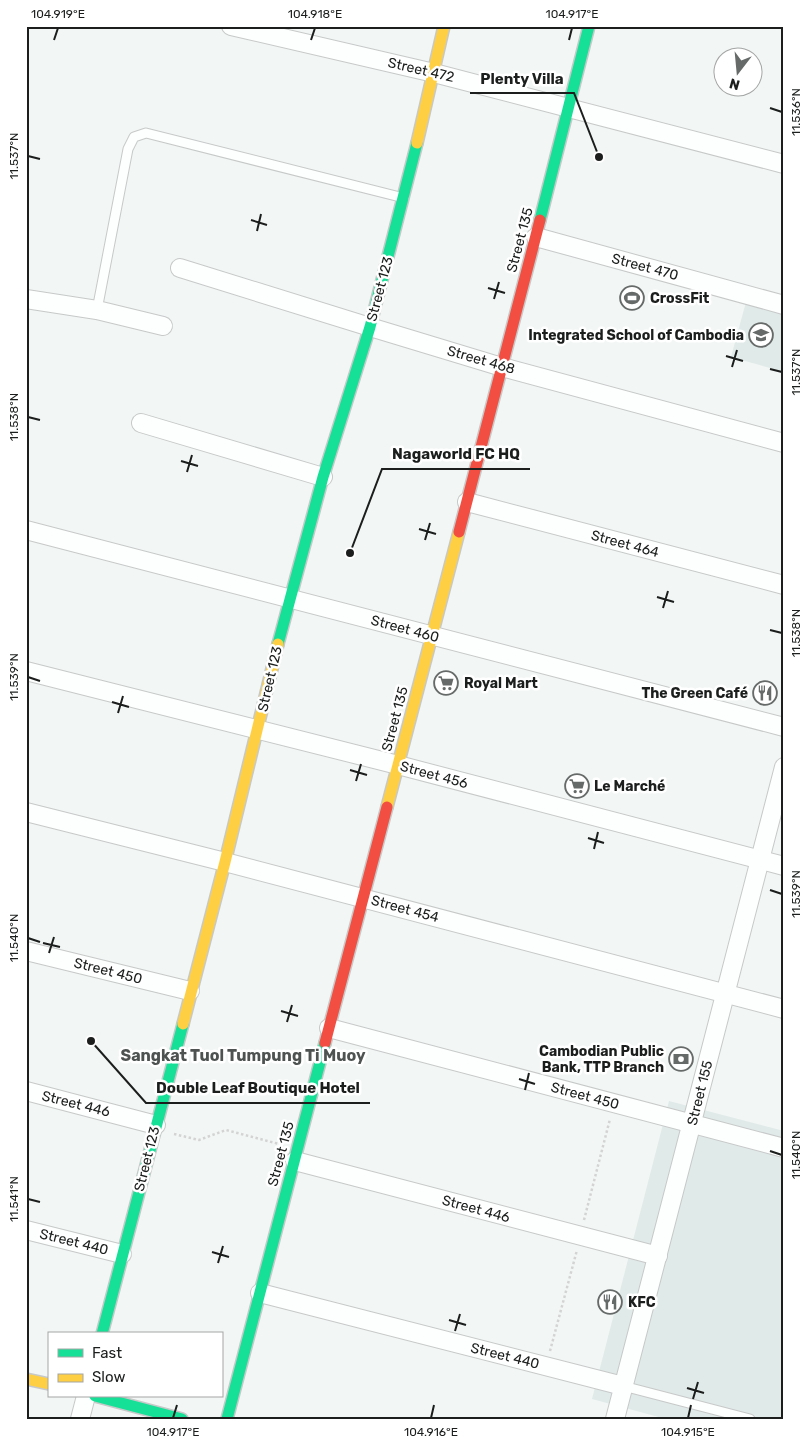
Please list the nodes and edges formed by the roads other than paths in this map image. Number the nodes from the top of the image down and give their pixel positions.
1 (231, 26) edge
2 (444, 26) edge
3 (589, 26) edge
4 (434, 73) junction
5 (570, 107) junction
6 (784, 164) edge
7 (404, 198) junction
8 (536, 237) junction
9 (180, 268) dead end
10 (26, 299) edge
11 (784, 305) edge
12 (97, 310) junction
13 (164, 326) dead end
14 (370, 327) junction
15 (502, 366) junction
16 (141, 423) dead end
17 (784, 443) edge
18 (324, 477) junction
19 (467, 502) junction
20 (26, 530) edge
21 (784, 586) edge
22 (289, 598) junction
23 (432, 636) junction
24 (26, 670) edge
25 (784, 727) edge
26 (258, 730) junction
27 (398, 765) junction
28 (784, 767) edge
29 (26, 812) edge
30 (760, 860) junction
31 (225, 862) junction
32 (784, 866) edge
33 (363, 898) junction
34 (26, 951) edge
35 (190, 991) junction
36 (726, 994) junction
37 (784, 1009) edge
38 (329, 1028) junction
39 (26, 1091) edge
40 (692, 1124) junction
41 (155, 1127) junction
42 (784, 1148) edge
43 (296, 1155) junction
44 (26, 1230) edge
45 (122, 1254) junction
46 (658, 1256) junction
47 (260, 1293) junction
48 (102, 1332) edge
49 (26, 1379) edge
50 (48, 1384) edge
51 (623, 1386) junction
52 (85, 1398) edge
53 (103, 1398) edge
54 (80, 1419) edge
55 (182, 1419) edge
56 (227, 1419) edge
57 (615, 1419) edge
58 (750, 1419) edge

1 - 4 street, Street 472
2 - 4 street, Street 123
3 - 5 street, Street 135
4 - 5 street, Street 472
4 - 7 street, Street 123
5 - 6 street, Street 472
5 - 8 street, Street 135
7 - 12 lane
7 - 14 street, Street 123
8 - 11 street, Street 470
8 - 15 street, Street 135
9 - 14 street, Street 468
10 - 12 street
12 - 13 street
14 - 15 street, Street 468
14 - 18 street, Street 123
15 - 17 street, Street 468
15 - 19 street, Street 135
16 - 18 street
18 - 22 street, Street 123
19 - 21 street, Street 464
19 - 23 street, Street 135
20 - 22 street, Street 460
22 - 23 street, Street 460
22 - 26 street, Street 123
23 - 25 street, Street 460
23 - 27 street, Street 135
24 - 26 street, Street 456
26 - 27 street, Street 456
26 - 31 street, Street 123
27 - 30 street, Street 456
27 - 33 street, Street 135
28 - 30 street, Street 155
29 - 31 street, Street 454
30 - 32 street, Street 456
30 - 36 street, Street 155
31 - 33 street, Street 454
31 - 35 street, Street 123
33 - 36 street, Street 454
33 - 38 street, Street 135
34 - 35 street, Street 450
35 - 41 street, Street 123
36 - 37 street, Street 454
36 - 40 street, Street 155
38 - 40 street, Street 450
38 - 43 street, Street 135
39 - 41 street, Street 446
40 - 42 street, Street 450
40 - 46 street, Street 155
41 - 45 street, Street 123
43 - 46 street, Street 446
43 - 47 street, Street 135
44 - 45 street, Street 440
45 - 48 street, Street 123
46 - 51 street, Street 155
47 - 51 street, Street 440
47 - 56 street, Street 135
49 - 50 street
51 - 57 street, Street 155
51 - 58 lane, Street 440
52 - 54 street
53 - 55 street

